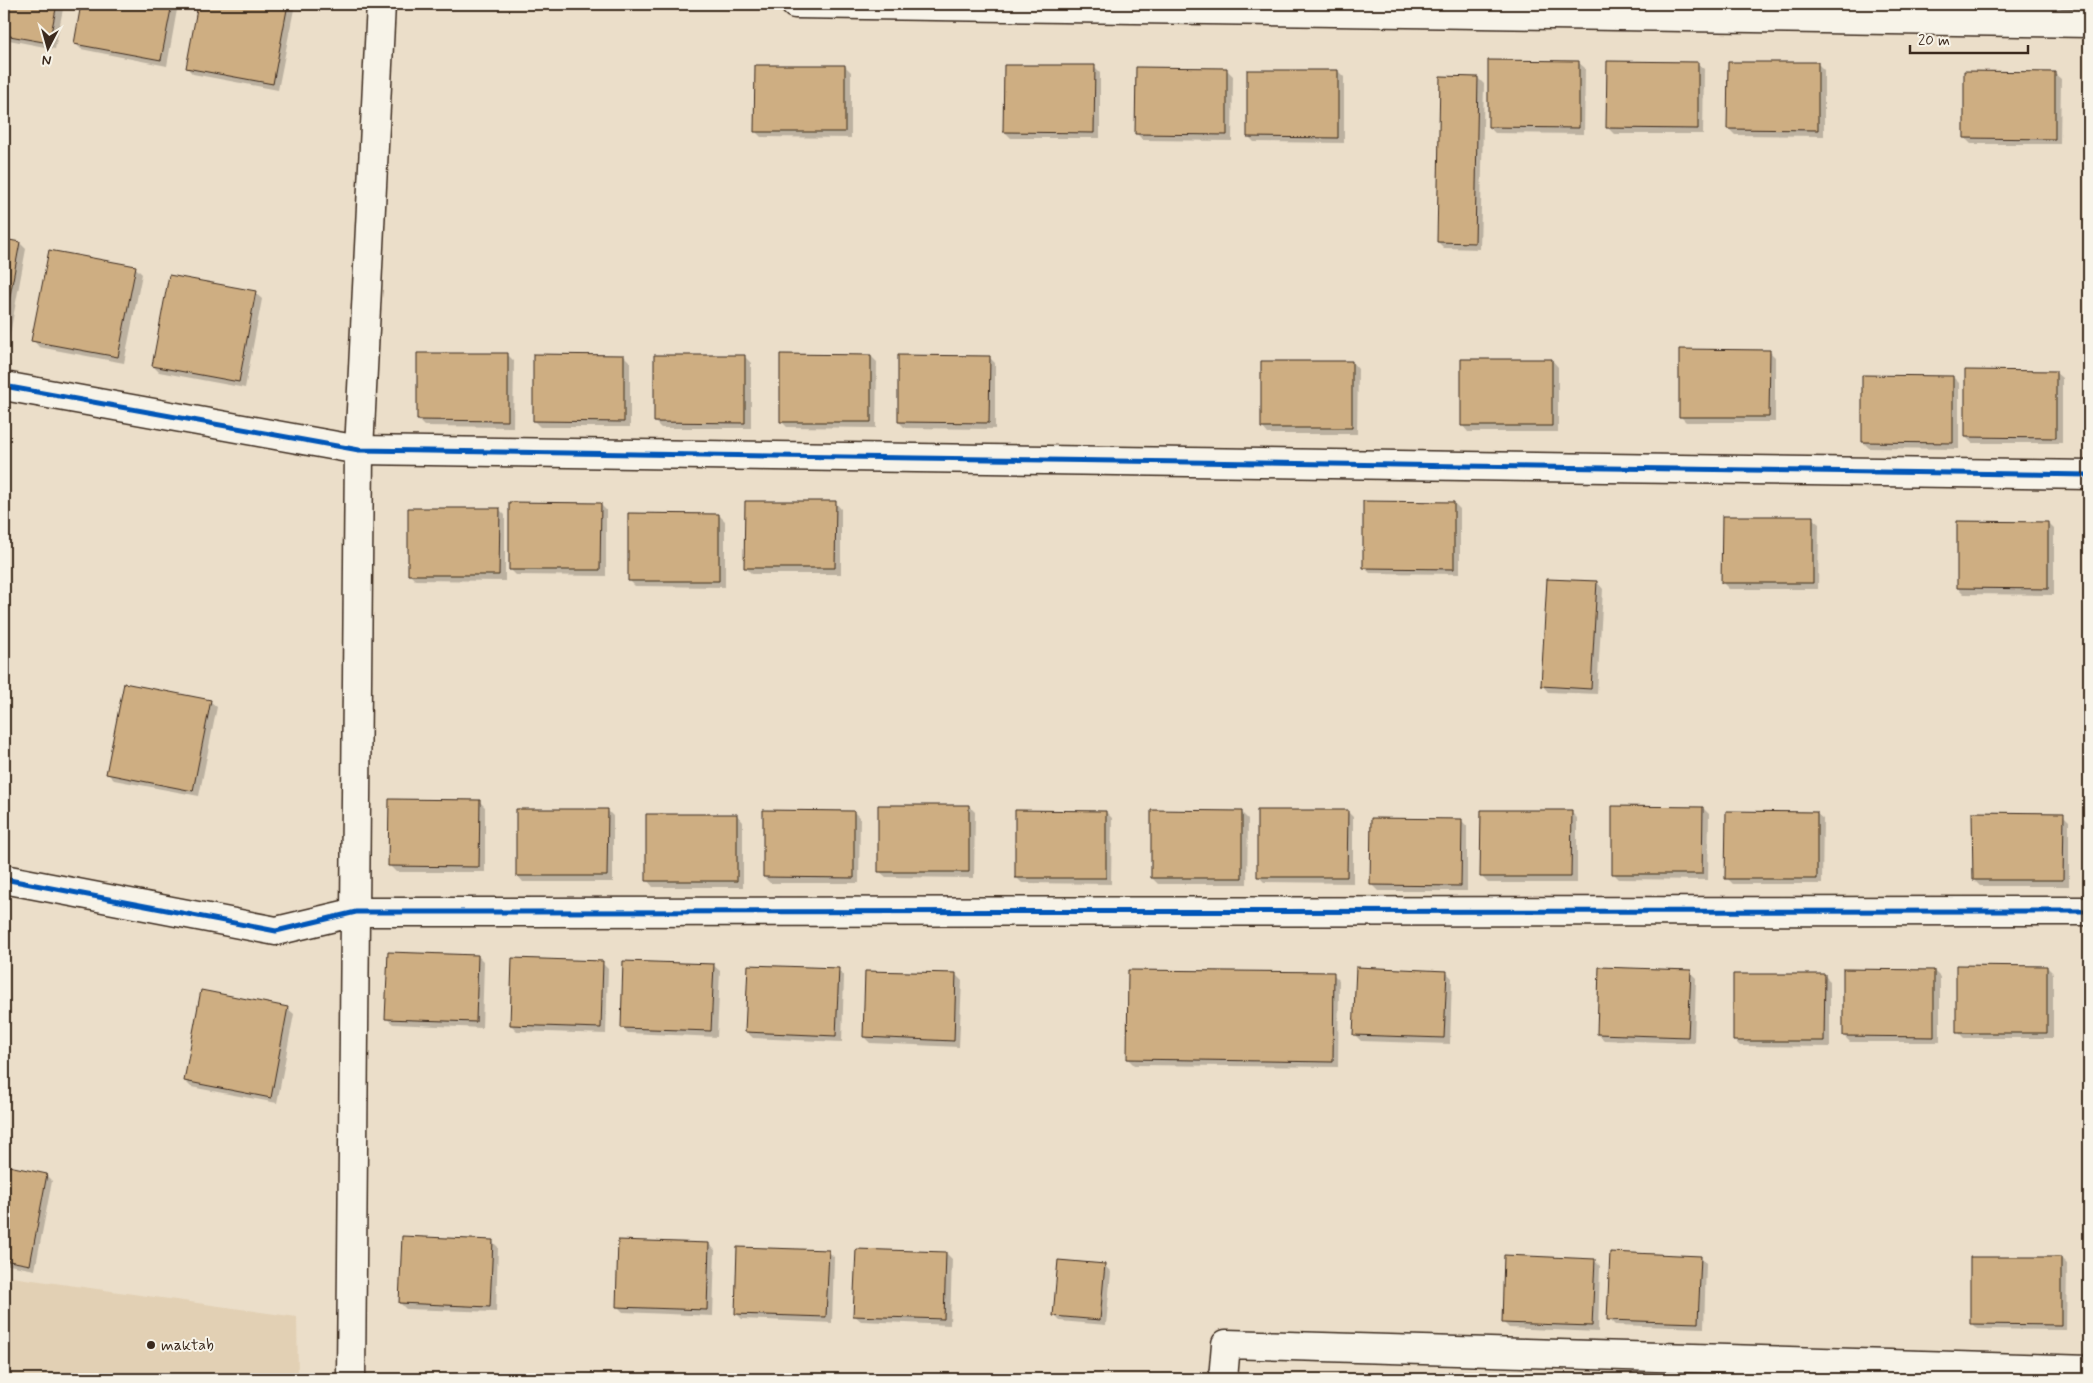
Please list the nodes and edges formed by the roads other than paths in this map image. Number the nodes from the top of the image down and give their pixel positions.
1 (381, 4) edge
2 (795, 4) edge
3 (2089, 22) edge
4 (4, 386) edge
5 (359, 450) junction
6 (2089, 475) edge
7 (4, 879) edge
8 (2089, 911) edge
9 (356, 912) junction
10 (2089, 1370) edge
11 (351, 1379) edge
12 (1222, 1379) edge

1 - 5 street
2 - 3 street
4 - 5 street
5 - 6 street
5 - 9 street
7 - 9 street
8 - 9 street
9 - 11 street
10 - 12 street

